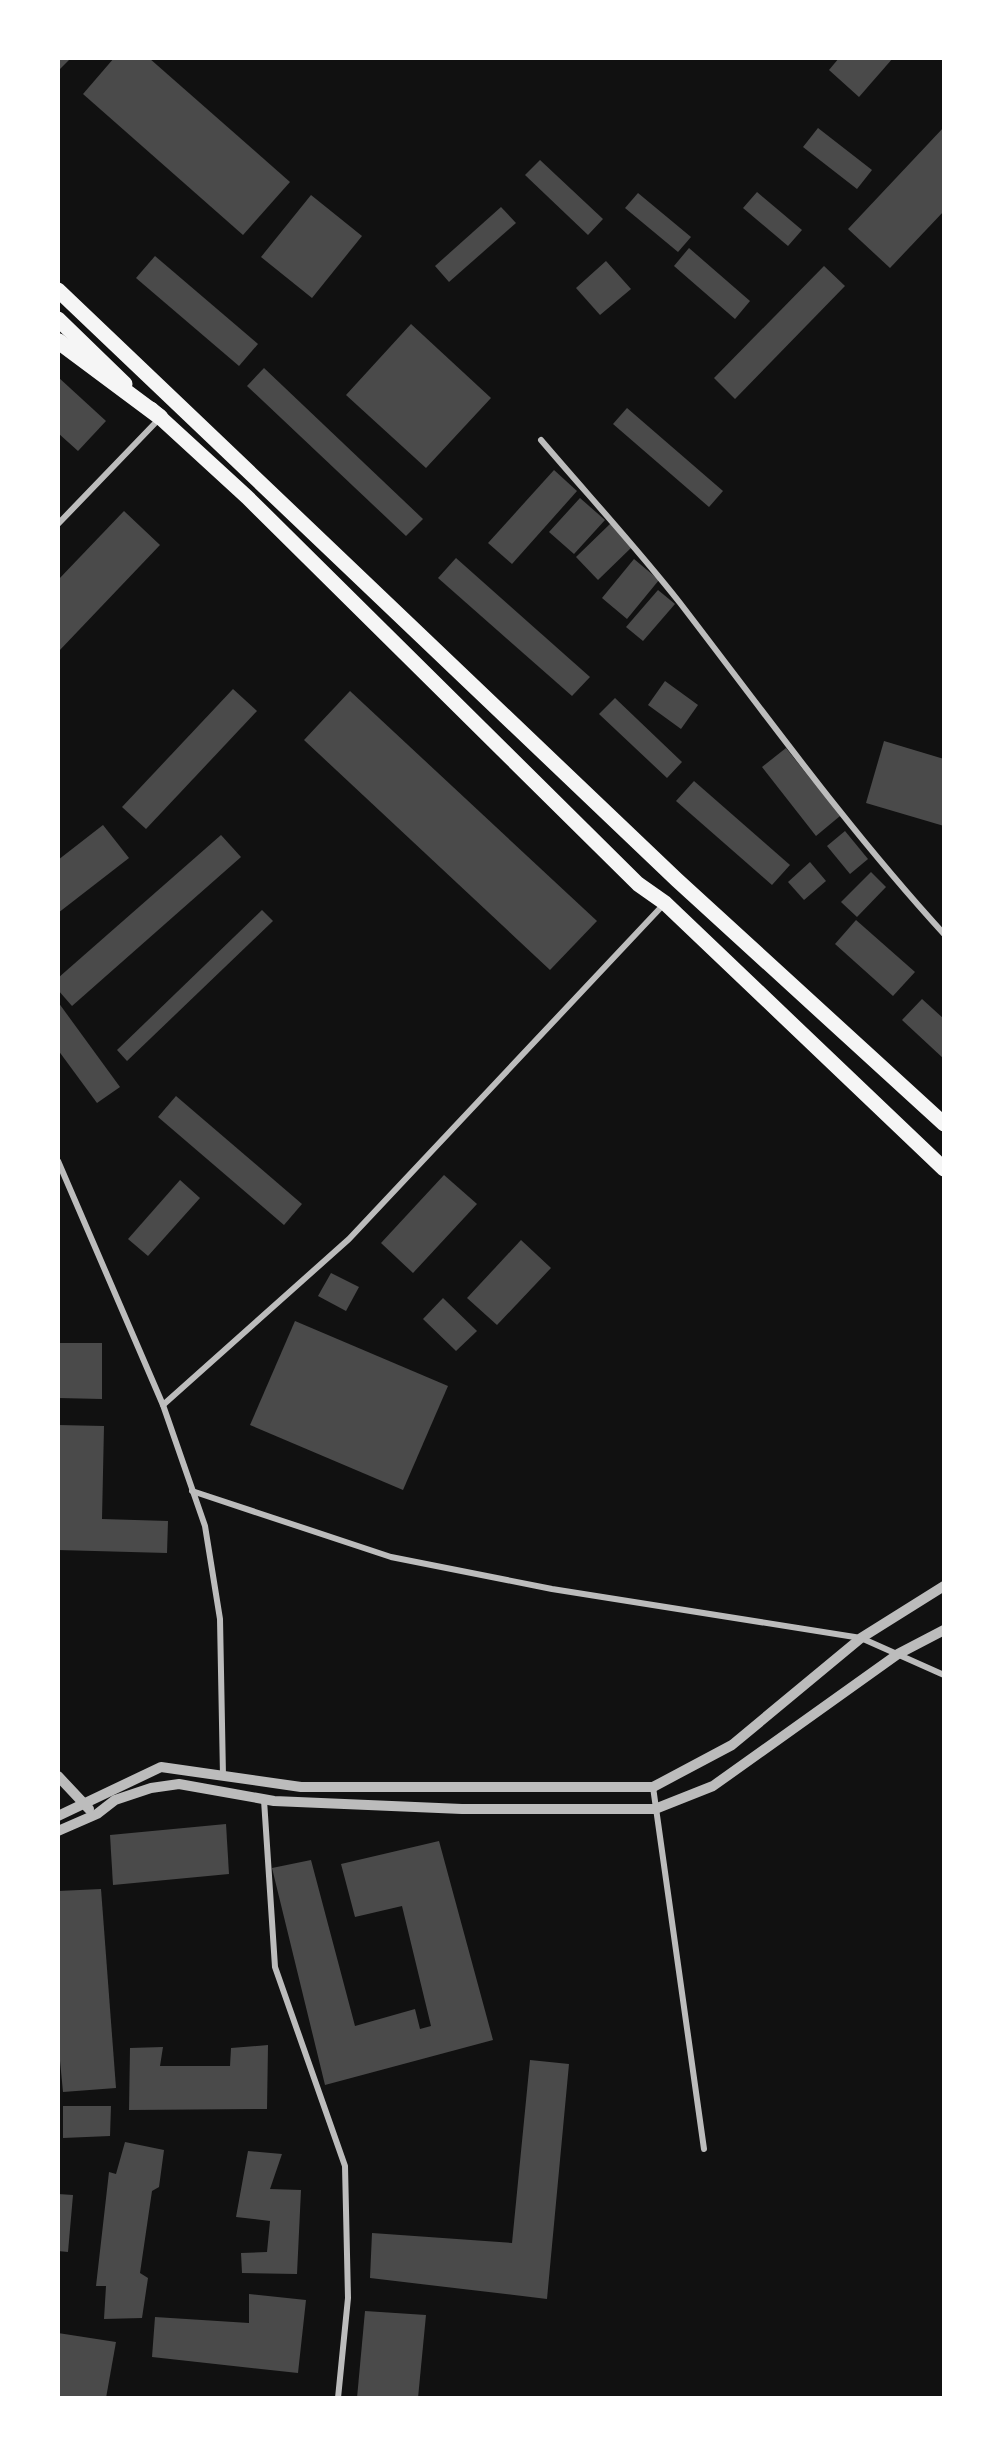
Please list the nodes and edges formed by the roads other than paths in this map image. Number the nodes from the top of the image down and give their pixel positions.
1 (58, 290) edge
2 (58, 319) edge
3 (58, 341) edge
4 (160, 417) junction
5 (540, 440) dead end
6 (58, 524) edge
7 (665, 903) junction
8 (944, 934) edge
9 (944, 1124) edge
10 (58, 1161) edge
11 (944, 1169) edge
12 (163, 1405) junction
13 (192, 1491) junction
14 (944, 1586) edge
15 (944, 1630) edge
16 (861, 1638) junction
17 (898, 1654) junction
18 (944, 1675) edge
19 (58, 1776) edge
20 (223, 1776) junction
21 (653, 1787) junction
22 (264, 1800) junction
23 (83, 1806) junction
24 (655, 1809) junction
25 (97, 1814) junction
26 (58, 1816) edge
27 (58, 1831) edge
28 (704, 2149) dead end
29 (338, 2397) edge

1 - 9 main road
2 - 4 main road
3 - 4 highway
4 - 6 street
4 - 7 main road
5 - 8 street
7 - 11 main road
7 - 12 street
10 - 12 street
12 - 13 street
13 - 16 street
13 - 20 street
14 - 16 street
15 - 17 street
16 - 17 street
16 - 21 street
17 - 18 street
17 - 24 street
19 - 23 street
20 - 21 street
20 - 23 street
21 - 24 street
22 - 24 street
22 - 25 street
22 - 29 street
23 - 25 street
23 - 26 street
24 - 28 street
25 - 27 street

